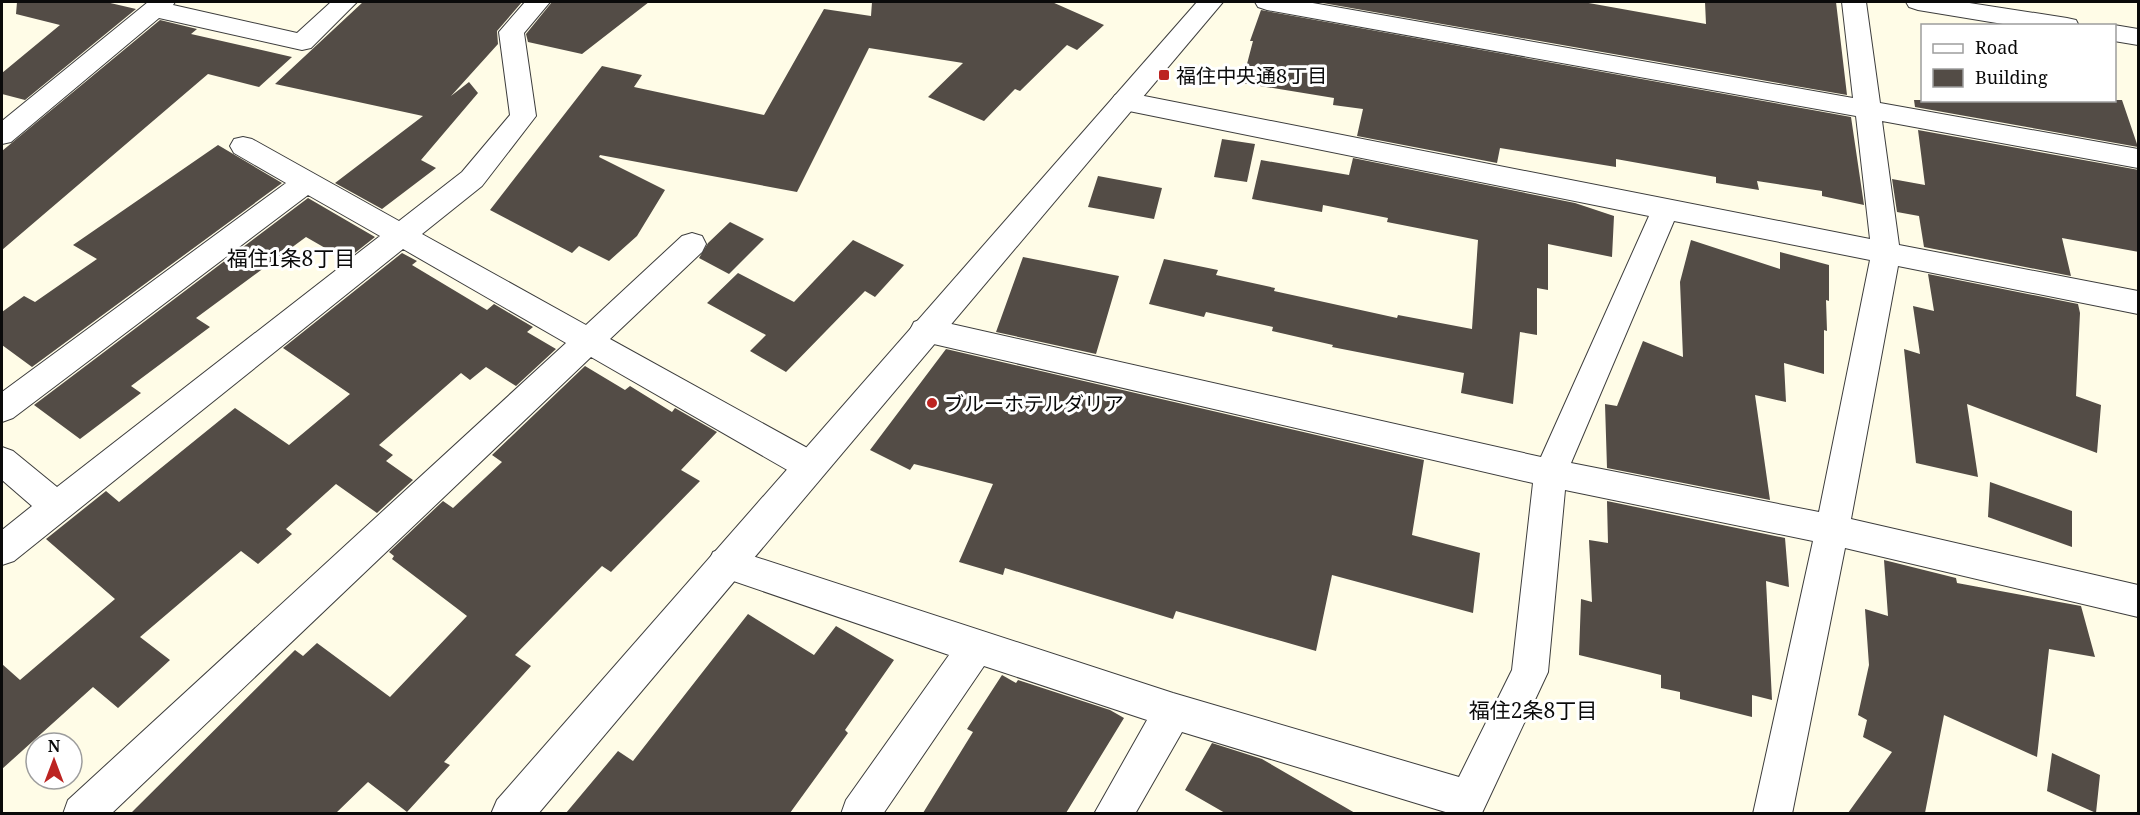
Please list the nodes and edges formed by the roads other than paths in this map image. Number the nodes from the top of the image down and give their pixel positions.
1 (345, 2) edge
2 (538, 2) edge
3 (1210, 2) edge
4 (1267, 2) edge
5 (1854, 2) edge
6 (1918, 2) edge
7 (158, 5) edge
8 (2055, 24) edge
9 (2116, 33) edge
10 (2139, 37) edge
11 (1124, 101) junction
12 (1870, 111) junction
13 (2, 135) edge
14 (243, 146) dead end
15 (2139, 158) edge
16 (306, 182) junction
17 (1666, 208) junction
18 (401, 235) junction
19 (692, 244) dead end
20 (1886, 252) junction
21 (2139, 303) edge
22 (925, 330) junction
23 (587, 341) junction
24 (2, 409) edge
25 (2, 461) edge
26 (808, 465) junction
27 (1550, 472) junction
28 (56, 506) junction
29 (1832, 530) junction
30 (2, 550) edge
31 (725, 563) junction
32 (2139, 601) edge
33 (976, 647) junction
34 (1173, 711) junction
35 (1464, 806) edge
36 (82, 813) edge
37 (511, 813) edge
38 (860, 813) edge
39 (1113, 813) edge
40 (1772, 813) edge

1 - 7 street
2 - 18 street
3 - 11 street
4 - 12 street
5 - 12 street
6 - 8 street
7 - 13 street
9 - 10 street
11 - 17 street
11 - 22 street
12 - 15 street
12 - 20 street
14 - 16 street
16 - 18 street
16 - 24 street
17 - 20 street
17 - 27 street
18 - 23 street
18 - 28 street
19 - 23 street
20 - 21 street
20 - 29 street
22 - 26 street
22 - 27 street
23 - 26 street
23 - 36 street
25 - 28 street
26 - 31 street
27 - 29 street
27 - 35 street
28 - 30 street
29 - 32 street
29 - 40 street
31 - 33 street
31 - 37 street
33 - 34 street
33 - 38 street
34 - 35 street
34 - 39 street

